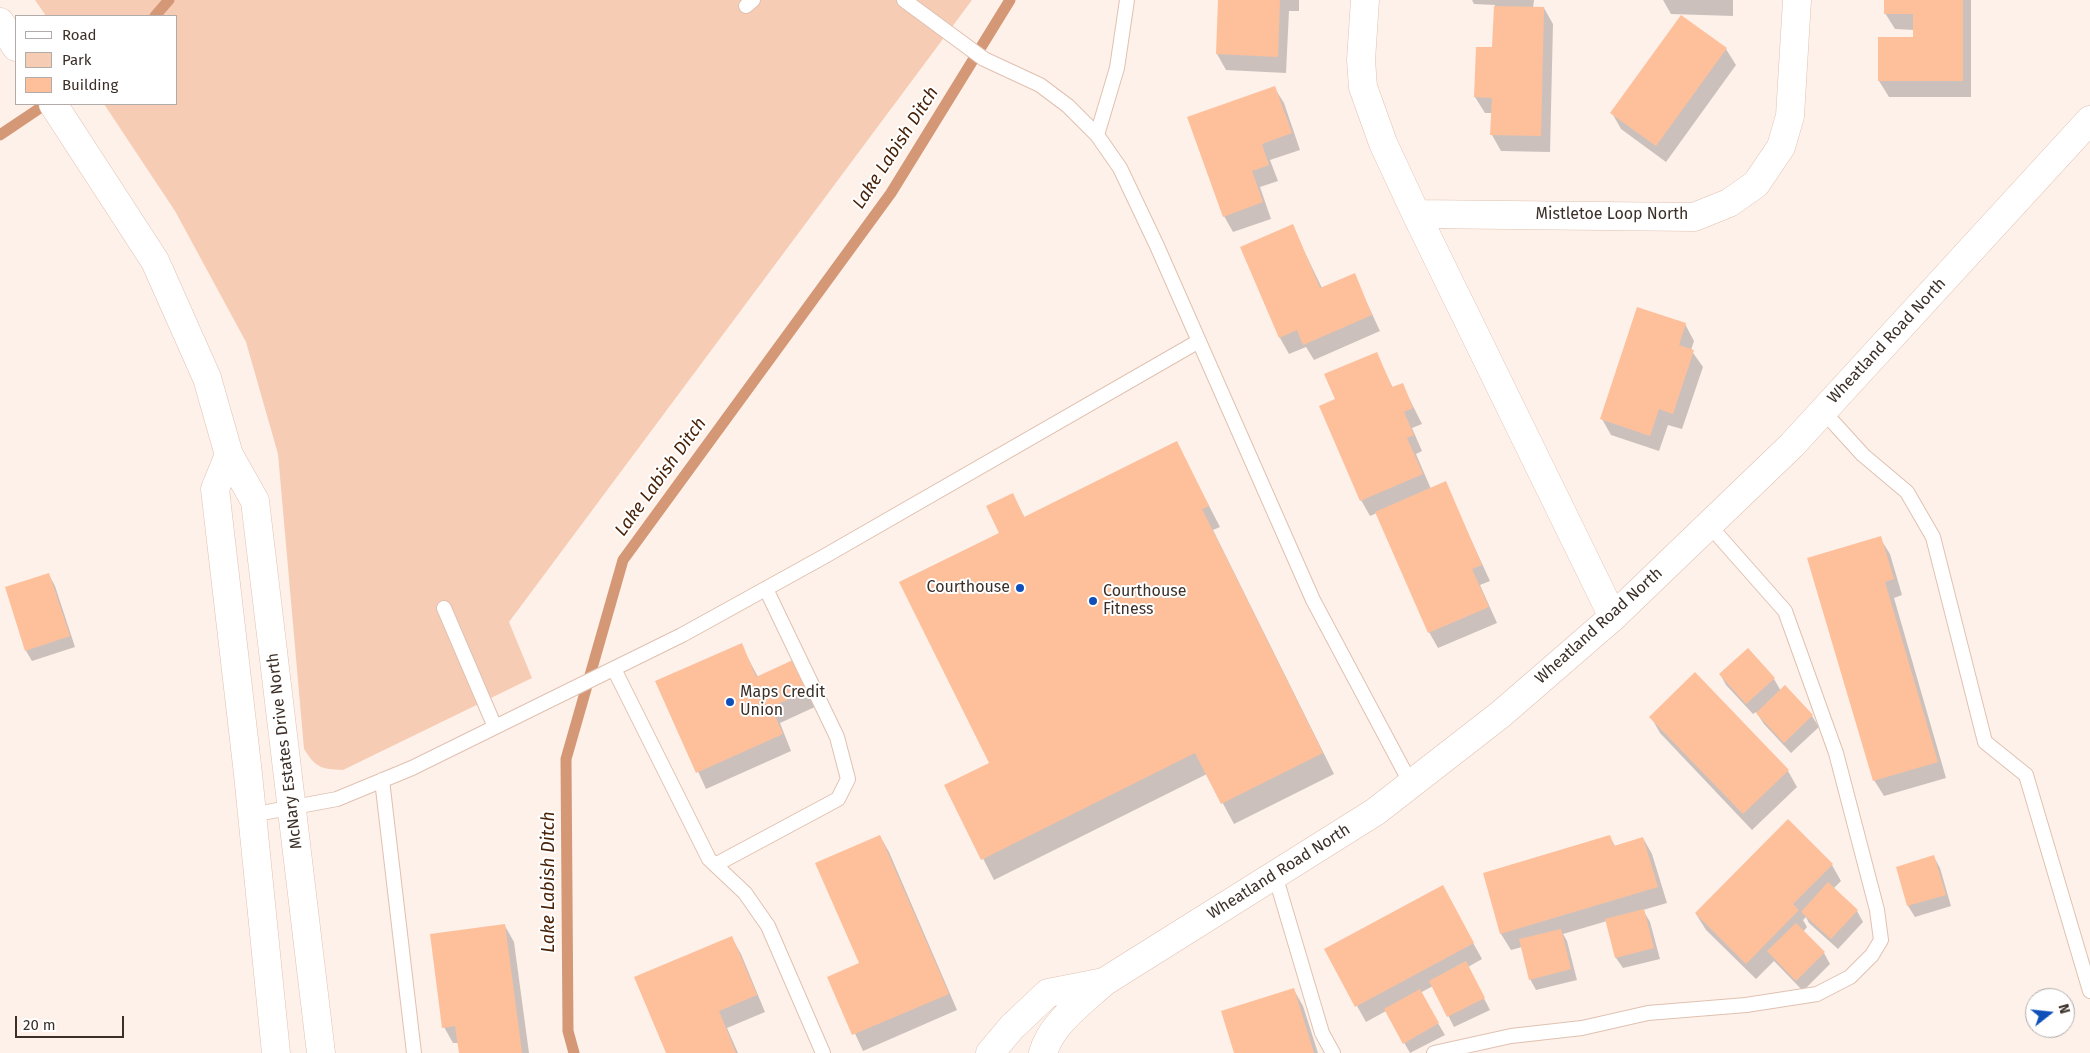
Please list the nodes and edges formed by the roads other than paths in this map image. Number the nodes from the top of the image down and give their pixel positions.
1 (904, 0) edge
2 (1127, 0) edge
3 (1365, 0) edge
4 (1797, 0) edge
5 (0, 22) edge
6 (15, 45) edge
7 (54, 105) edge
8 (2090, 120) edge
9 (1097, 135) junction
10 (1416, 214) junction
11 (1199, 341) junction
12 (1823, 411) junction
13 (228, 455) junction
14 (1708, 525) junction
15 (766, 589) junction
16 (444, 608) dead end
17 (1613, 617) junction
18 (614, 669) junction
19 (495, 727) junction
20 (382, 780) junction
21 (1411, 784) junction
22 (292, 809) junction
23 (251, 815) junction
24 (715, 864) junction
25 (1275, 875) junction
26 (1104, 982) junction
27 (2090, 990) edge
28 (276, 1053) edge
29 (321, 1053) edge
30 (414, 1053) edge
31 (822, 1053) edge
32 (990, 1053) edge
33 (1043, 1053) edge
34 (1332, 1053) edge
35 (1434, 1053) edge

1 - 9 lane
2 - 9 lane
3 - 10 street
4 - 10 street, Mistletoe Loop North
5 - 6 street
7 - 13 street, McNary Estates Drive North
8 - 12 street, Wheatland Road North
9 - 11 lane
10 - 17 street
11 - 15 lane
11 - 21 lane
12 - 14 street, Wheatland Road North
12 - 27 lane
13 - 22 street, McNary Estates Drive North
13 - 23 street
14 - 17 street, Wheatland Road North
14 - 35 lane
15 - 18 lane
15 - 24 lane
16 - 19 lane
17 - 21 street, Wheatland Road North
18 - 19 lane
18 - 24 lane
19 - 20 lane
20 - 22 lane
20 - 30 lane
21 - 25 street, Wheatland Road North
22 - 23 lane
22 - 29 street, McNary Estates Drive North
23 - 28 street
24 - 31 lane
25 - 26 street, Wheatland Road North
25 - 34 lane
26 - 32 street
26 - 33 street, Wheatland Road North

